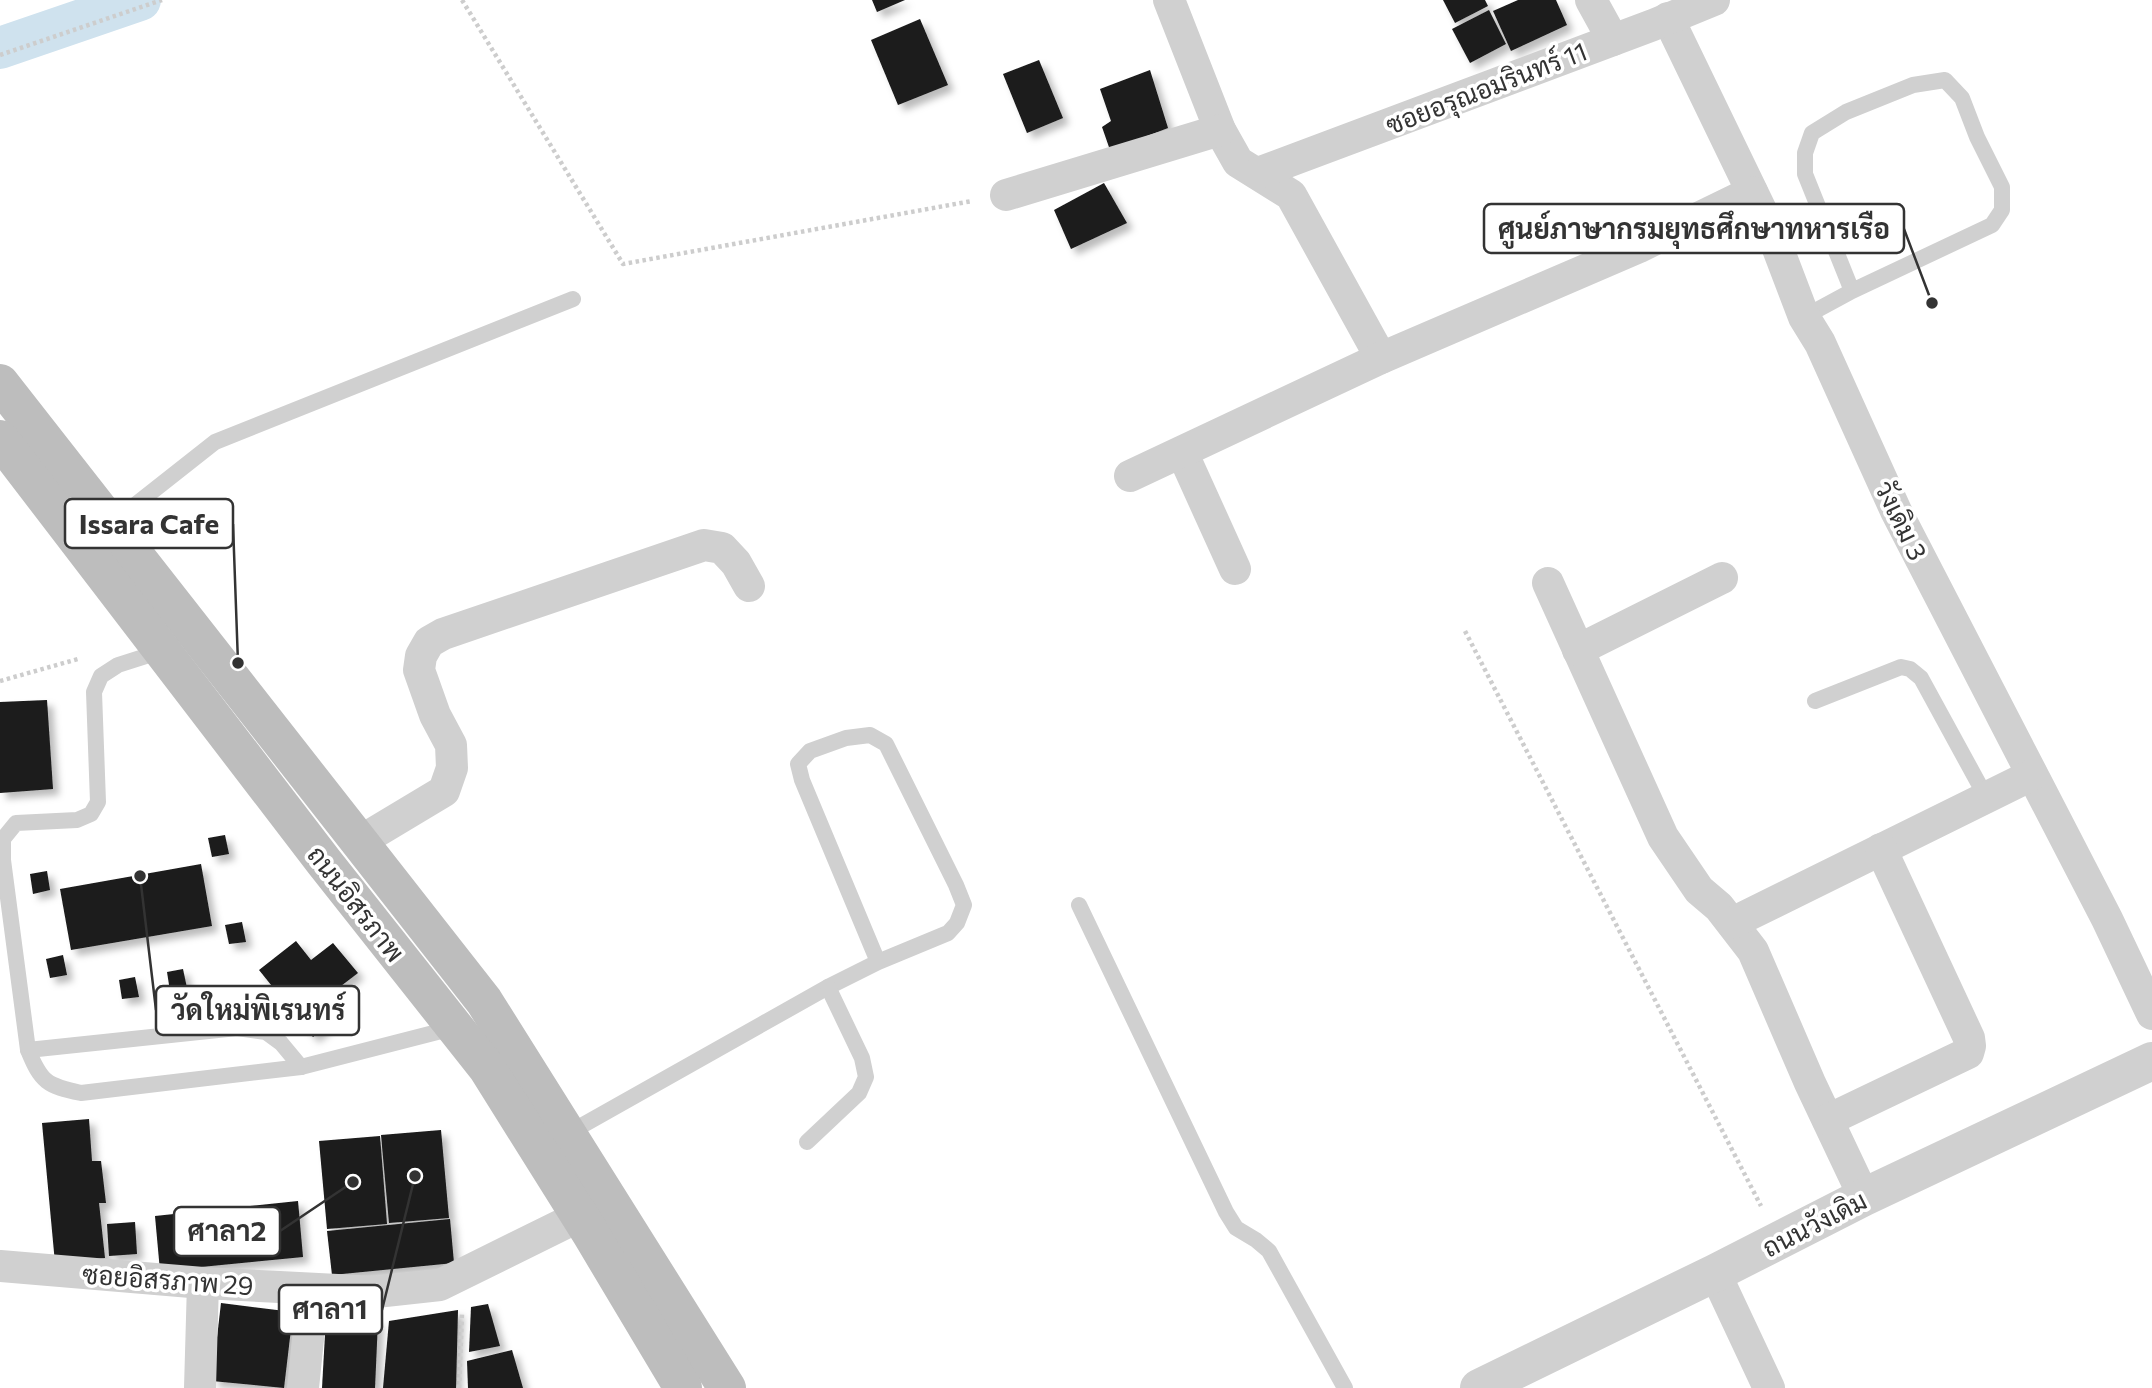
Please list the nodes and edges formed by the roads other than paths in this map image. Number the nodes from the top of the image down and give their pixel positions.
1 (1169, 0) edge
2 (1591, 0) edge
3 (1714, 0) edge
4 (1668, 18) junction
5 (1613, 40) junction
6 (1220, 130) junction
7 (1258, 173) junction
8 (1752, 192) junction
9 (1006, 195) road end
10 (1852, 291) junction
11 (573, 299) dead end
12 (1804, 317) junction
13 (1381, 358) junction
14 (0, 383) edge
15 (0, 439) edge
16 (1182, 452) junction
17 (1130, 476) dead end
18 (96, 536) junction
19 (1235, 569) dead end
20 (1722, 578) dead end
21 (1548, 583) dead end
22 (749, 586) dead end
23 (1578, 650) junction
24 (162, 651) junction
25 (1815, 701) dead end
26 (2032, 775) junction
27 (1986, 797) junction
28 (359, 842) junction
29 (1881, 849) junction
30 (1079, 905) dead end
31 (1732, 923) junction
32 (878, 962) junction
33 (828, 988) junction
34 (2152, 1013) edge
35 (455, 1027) junction
36 (28, 1051) junction
37 (2152, 1061) edge
38 (301, 1068) junction
39 (1828, 1120) junction
40 (567, 1134) junction
41 (807, 1142) dead end
42 (1864, 1197) junction
43 (594, 1209) junction
44 (0, 1266) edge
45 (1715, 1273) junction
46 (203, 1283) junction
47 (313, 1290) junction
48 (200, 1388) edge
49 (303, 1388) edge
50 (683, 1388) edge
51 (727, 1388) edge
52 (1345, 1388) edge
53 (1479, 1388) edge
54 (1769, 1388) edge

1 - 6 street
2 - 5 street
3 - 4 street, ซอยอรุณอมรินทร์ 11
4 - 5 street, ซอยอรุณอมรินทร์ 11
4 - 8 street, วังเดิม 3
5 - 7 street, ซอยอรุณอมรินทร์ 11
6 - 7 street
6 - 9 street
7 - 13 street
8 - 12 street, วังเดิม 3
8 - 13 street
10 - 10 lane
10 - 12 lane
11 - 18 lane
12 - 26 street, วังเดิม 3
13 - 16 street
14 - 18 main road
15 - 18 main road, ถนนอิสรภาพ
16 - 17 street
16 - 19 street
18 - 24 main road, ถนนอิสรภาพ
18 - 28 main road
20 - 23 street
21 - 23 street
22 - 28 street
23 - 31 street
24 - 35 main road, ถนนอิสรภาพ
24 - 36 lane
25 - 27 lane
26 - 27 street
26 - 34 street, วังเดิม 3
27 - 29 street
28 - 40 main road
29 - 31 street
29 - 39 street
30 - 52 lane
31 - 39 street
32 - 32 lane
32 - 33 lane
33 - 40 lane
33 - 41 lane
35 - 38 lane
35 - 43 main road, ถนนอิสรภาพ
36 - 38 lane
36 - 38 lane
37 - 42 street, ถนนวังเดิม
39 - 42 street
40 - 43 main road
42 - 45 street, ถนนวังเดิม
43 - 47 street, ซอยอิสรภาพ 29
43 - 50 main road, ถนนอิสรภาพ
43 - 51 main road
44 - 46 street, ซอยอิสรภาพ 29
45 - 53 street, ถนนวังเดิม
45 - 54 street
46 - 47 street, ซอยอิสรภาพ 29
46 - 48 street
47 - 49 street

